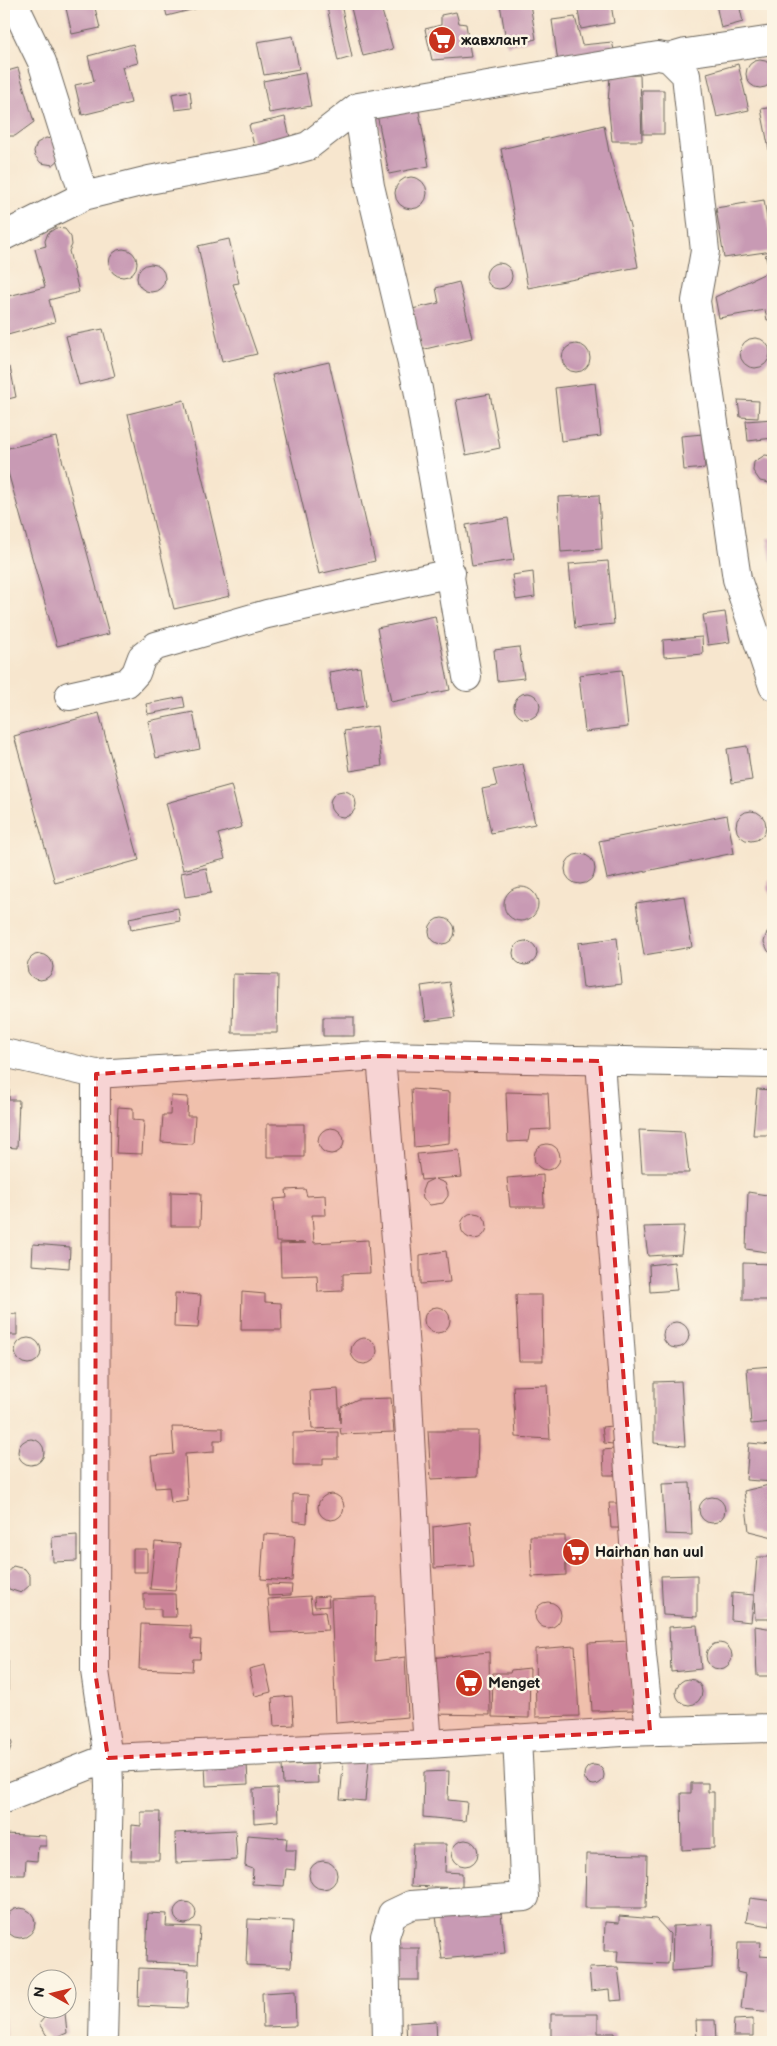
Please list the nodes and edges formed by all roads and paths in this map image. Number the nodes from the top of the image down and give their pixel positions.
1 (14, 4) edge
2 (773, 40) edge
3 (669, 58) junction
4 (358, 107) junction
5 (84, 196) junction
6 (4, 236) edge
7 (451, 573) junction
8 (468, 677) dead end
9 (773, 686) edge
10 (69, 696) dead end
11 (4, 1054) edge
12 (381, 1056) junction
13 (600, 1061) junction
14 (773, 1064) edge
15 (96, 1074) junction
16 (773, 1728) edge
17 (650, 1731) junction
18 (517, 1738) junction
19 (428, 1744) junction
20 (108, 1758) junction
21 (4, 1799) edge
22 (103, 2042) edge
23 (387, 2042) edge

1 - 5 street
2 - 3 street
3 - 4 street
3 - 9 street
4 - 5 street
4 - 7 street
5 - 6 street
7 - 8 street
7 - 10 street
11 - 15 street
12 - 13 street
12 - 15 street
12 - 19 street
13 - 14 street
13 - 17 street
15 - 20 street
16 - 17 street
17 - 18 street
18 - 19 street
18 - 23 street
19 - 20 street
20 - 21 street
20 - 22 street

